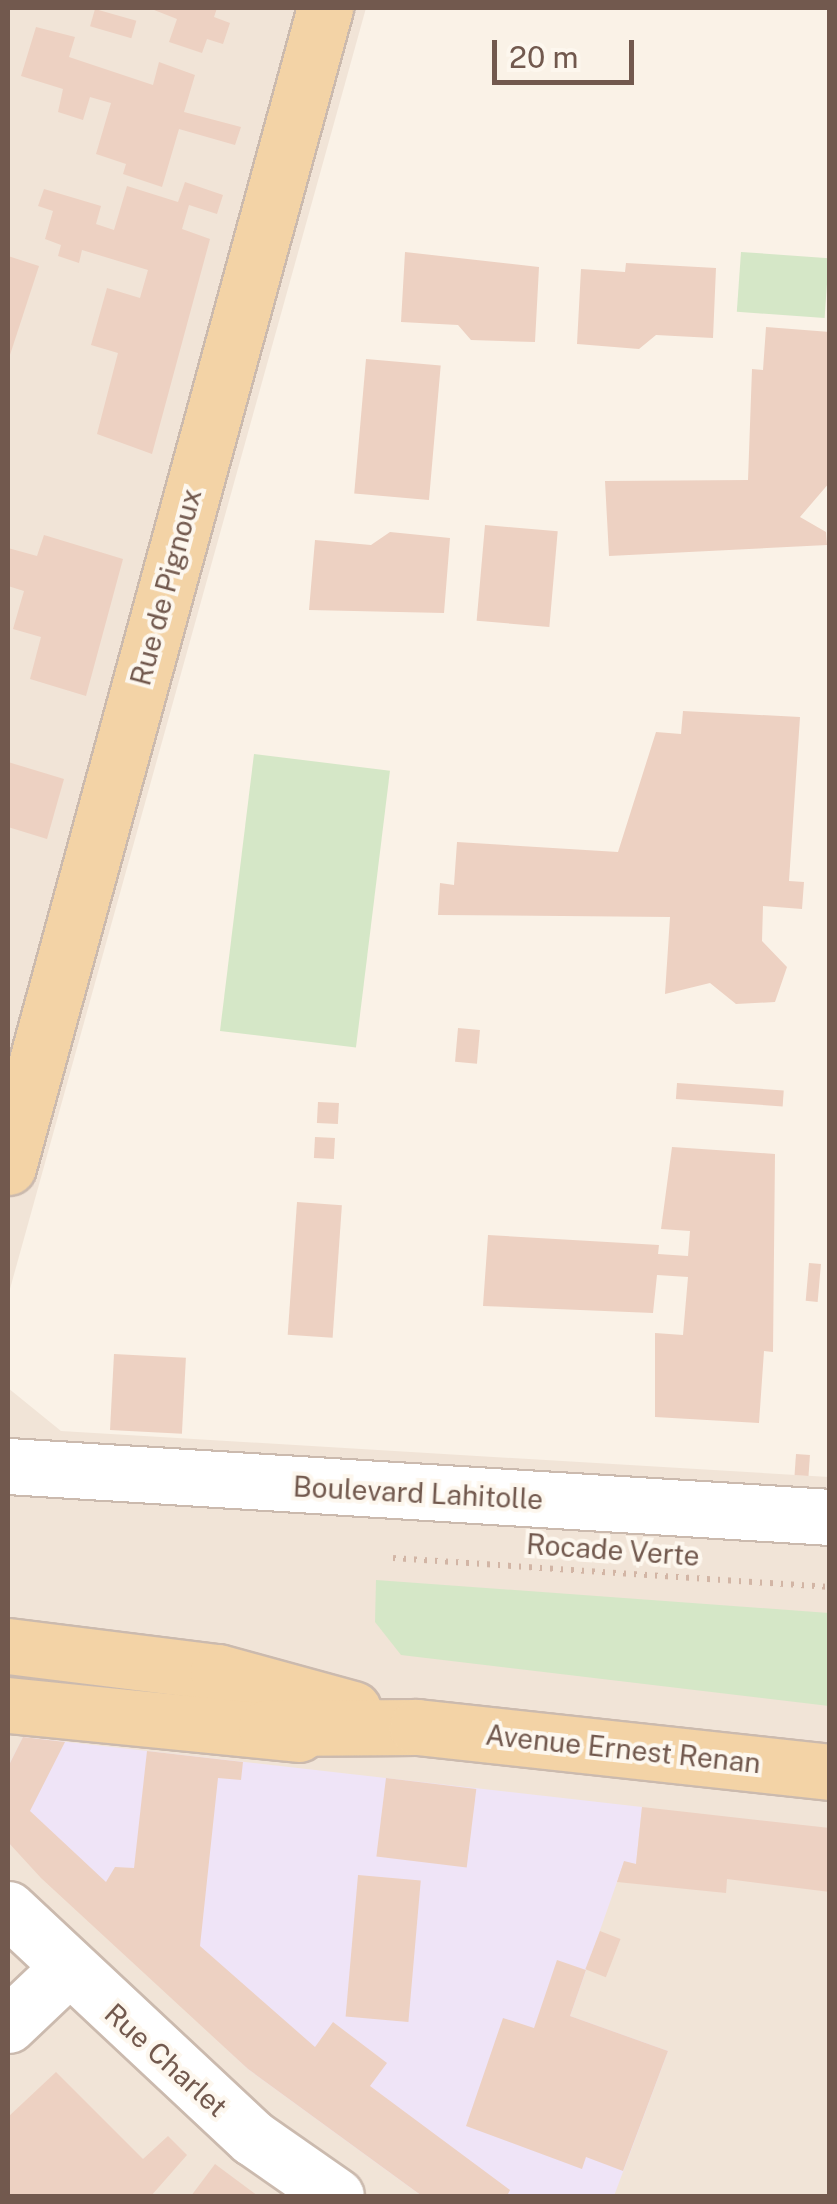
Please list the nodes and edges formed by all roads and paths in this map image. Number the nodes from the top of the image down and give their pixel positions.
1 (325, 8) edge
2 (8, 1167) edge
3 (8, 1466) edge
4 (830, 1517) edge
5 (393, 1558) dead end
6 (830, 1587) edge
7 (8, 1646) edge
8 (8, 1705) edge
9 (418, 1727) junction
10 (830, 1772) edge
11 (8, 1909) edge
12 (67, 1968) junction
13 (8, 2026) edge
14 (336, 2196) edge

1 - 2 main road, Rue de Pignoux
3 - 4 street, Boulevard Lahitolle
5 - 6 path, Rocade Verte
7 - 9 main road, Avenue Ernest Renan
8 - 9 main road
9 - 10 main road, Avenue Ernest Renan
11 - 12 street, Rue Charlet
12 - 13 street
12 - 14 street, Rue Charlet

